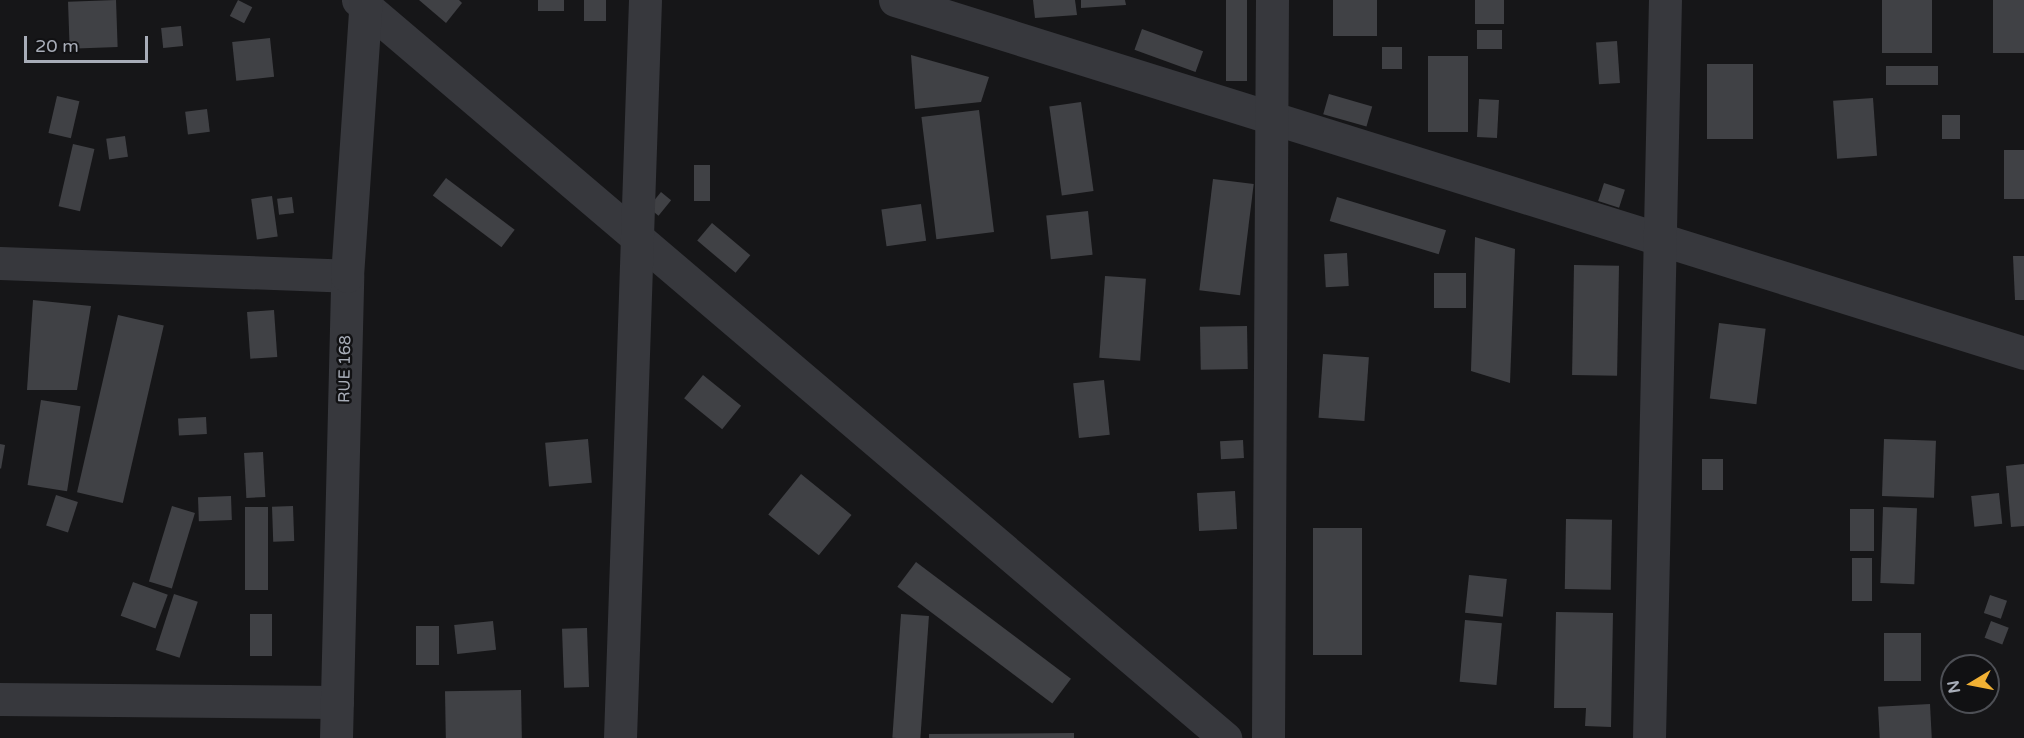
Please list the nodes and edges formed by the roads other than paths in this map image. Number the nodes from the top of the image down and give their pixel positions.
1 (645, 0) edge
2 (895, 0) edge
3 (1272, 0) edge
4 (1665, 0) edge
5 (363, 2) edge
6 (1270, 119) junction
7 (638, 238) junction
8 (1659, 239) junction
9 (0, 263) edge
10 (347, 276) junction
11 (2024, 352) edge
12 (0, 699) edge
13 (337, 702) junction
14 (336, 738) edge
15 (620, 738) edge
16 (1225, 738) edge
17 (1269, 738) edge
18 (1649, 738) edge

1 - 7 street
2 - 6 street
3 - 6 street
4 - 8 street
5 - 7 street
5 - 10 street, RUE 168
6 - 8 street
6 - 17 street
7 - 15 street
7 - 16 street
8 - 11 street
8 - 18 street
9 - 10 street
10 - 13 street, RUE 168
12 - 13 street
13 - 14 street, RUE 168

